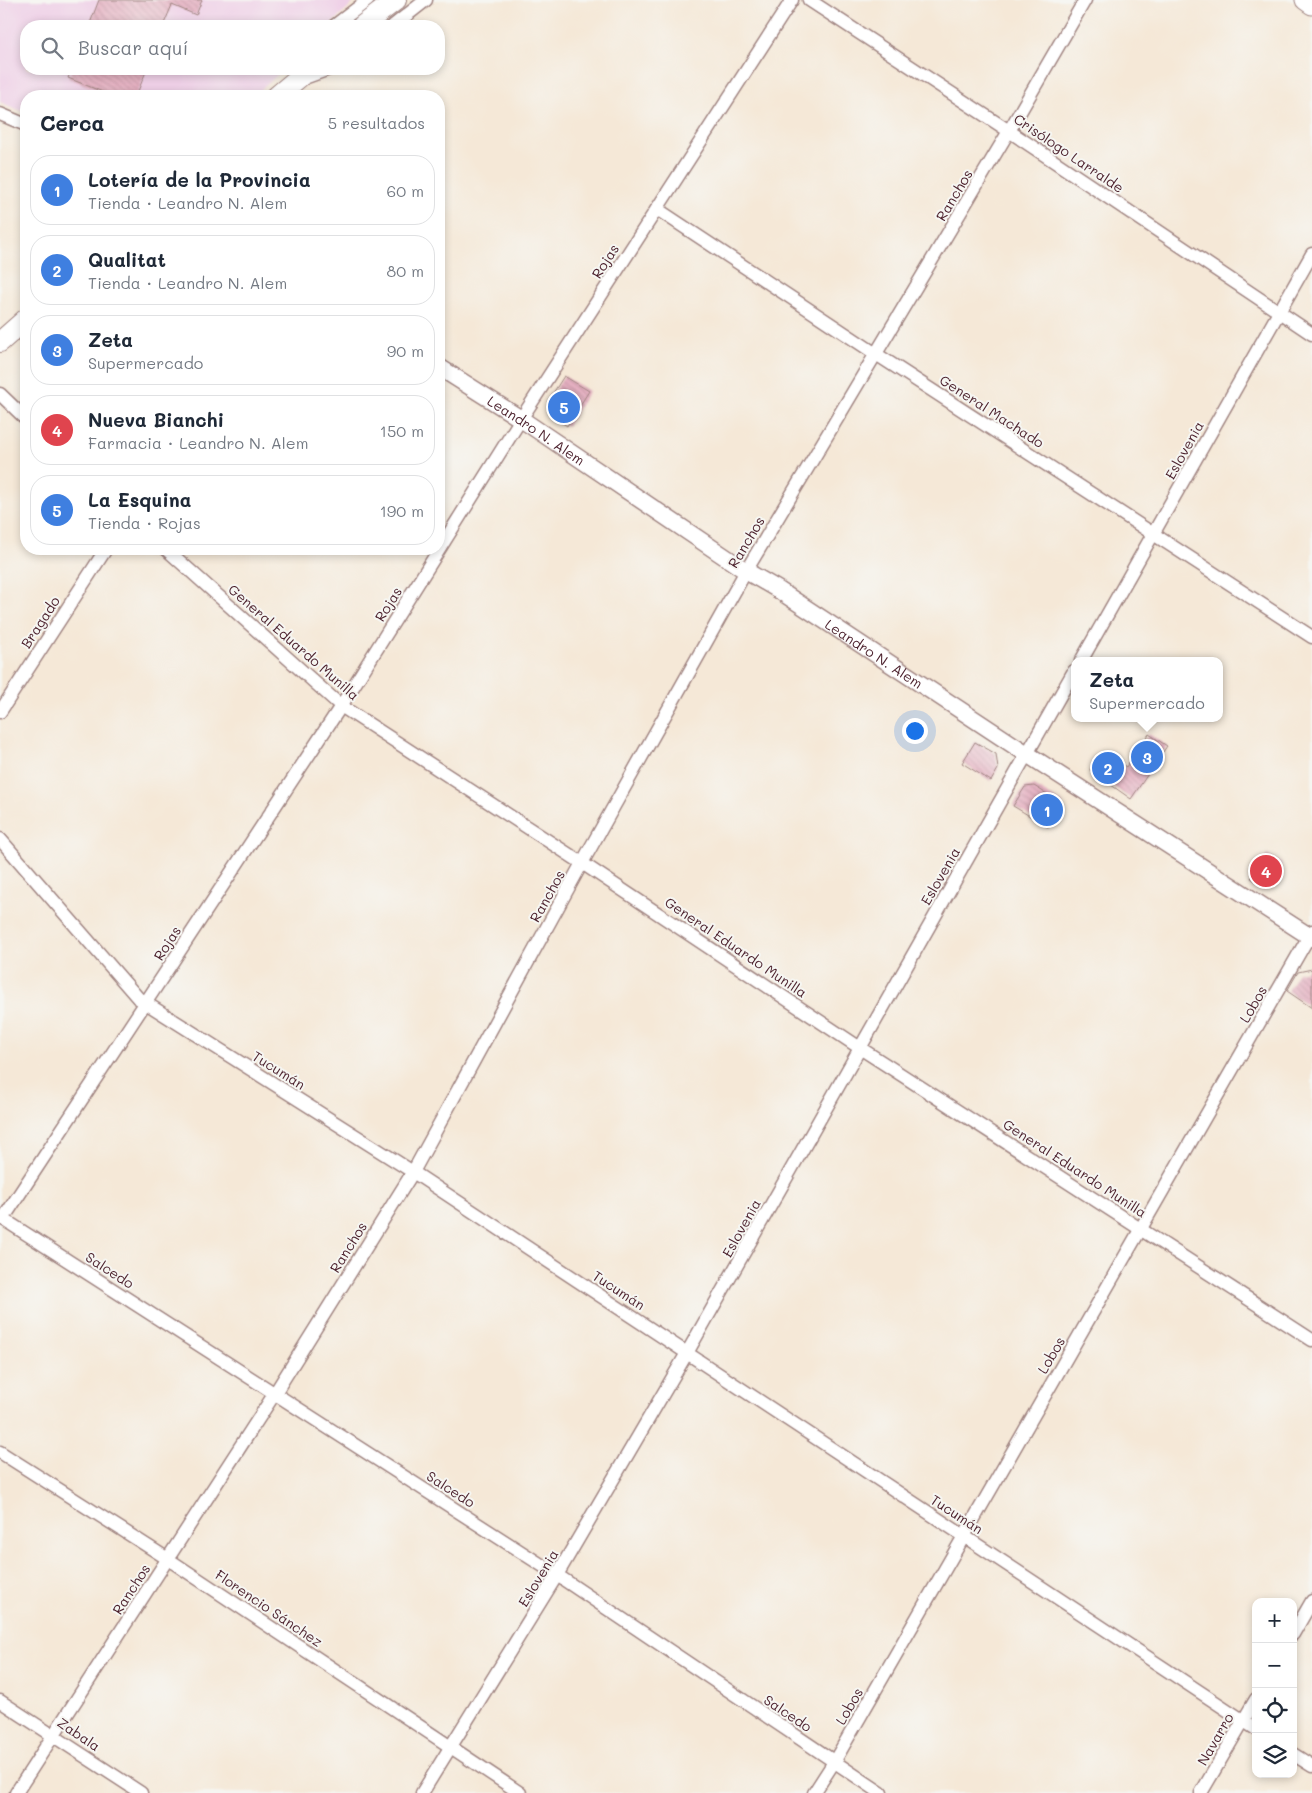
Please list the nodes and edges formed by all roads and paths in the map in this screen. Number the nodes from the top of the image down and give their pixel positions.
1 (368, 0) edge
2 (396, 0) edge
3 (426, 0) edge
4 (792, 0) edge
5 (809, 0) edge
6 (1084, 0) edge
7 (1305, 0) edge
8 (1312, 4) edge
9 (342, 20) edge
10 (370, 20) edge
11 (401, 20) edge
12 (300, 75) edge
13 (311, 75) edge
14 (289, 83) edge
15 (0, 114) edge
16 (20, 123) edge
17 (1009, 131) junction
18 (657, 209) junction
19 (1312, 254) edge
20 (1279, 312) junction
21 (20, 324) edge
22 (1312, 334) edge
23 (0, 342) edge
24 (876, 354) junction
25 (445, 371) edge
26 (0, 394) edge
27 (20, 413) edge
28 (520, 419) junction
29 (1154, 533) junction
30 (445, 539) edge
31 (102, 555) edge
32 (173, 555) edge
33 (435, 555) edge
34 (746, 570) junction
35 (1312, 636) edge
36 (1083, 657) edge
37 (1071, 676) edge
38 (341, 706) junction
39 (0, 712) edge
40 (1027, 754) junction
41 (0, 839) edge
42 (582, 863) junction
43 (1311, 935) edge
44 (145, 1003) junction
45 (860, 1048) junction
46 (413, 1172) junction
47 (1, 1218) edge
48 (1142, 1228) junction
49 (1312, 1340) edge
50 (687, 1353) junction
51 (275, 1393) junction
52 (0, 1452) edge
53 (963, 1536) junction
54 (168, 1559) junction
55 (557, 1575) junction
56 (1312, 1601) edge
57 (1297, 1627) edge
58 (0, 1700) edge
59 (1252, 1706) edge
60 (1243, 1721) junction
61 (1252, 1727) edge
62 (53, 1734) junction
63 (452, 1747) junction
64 (1297, 1757) edge
65 (834, 1762) junction
66 (1312, 1766) edge
67 (16, 1793) edge
68 (141, 1793) edge
69 (422, 1793) edge
70 (520, 1793) edge
71 (814, 1793) edge
72 (881, 1793) edge
73 (1201, 1793) edge

1 - 9 street
2 - 10 main road
3 - 11 street
4 - 18 street, Rojas
5 - 17 street, Crisólogo Larralde
6 - 17 street, Ranchos
7 - 8 main road
12 - 14 main road
13 - 14 street
15 - 16 street
17 - 20 street, Crisólogo Larralde
17 - 24 street, Ranchos
18 - 24 street, General Machado
18 - 28 street, Rojas
19 - 20 street, Eslovenia
20 - 22 street, Crisólogo Larralde
20 - 29 street, Eslovenia
21 - 23 main road
24 - 29 street, General Machado
24 - 34 street, Ranchos
25 - 28 street, Leandro N. Alem
26 - 27 street
28 - 30 street, Rojas
28 - 34 street, Leandro N. Alem
29 - 35 street, General Machado
29 - 36 street, Eslovenia
31 - 39 street, Bragado
32 - 38 street, General Eduardo Munilla
33 - 38 street, Rojas
34 - 40 street, Leandro N. Alem
34 - 42 street, Ranchos
37 - 40 street, Eslovenia
38 - 42 street, General Eduardo Munilla
38 - 44 street, Rojas
40 - 43 street, Leandro N. Alem
40 - 45 street, Eslovenia
41 - 44 street, Tucumán
42 - 45 street, General Eduardo Munilla
42 - 46 street, Ranchos
43 - 48 street, Lobos
44 - 46 street, Tucumán
44 - 47 street, Rojas
45 - 48 street, General Eduardo Munilla
45 - 50 street, Eslovenia
46 - 50 street, Tucumán
46 - 51 street, Ranchos
47 - 51 street, Salcedo
48 - 49 street, General Eduardo Munilla
48 - 53 street, Lobos
50 - 53 street, Tucumán
50 - 55 street, Eslovenia
51 - 54 street, Ranchos
51 - 55 street, Salcedo
52 - 54 street, Florencio Sánchez
53 - 60 street, Tucumán
53 - 65 street, Lobos
54 - 62 street, Ranchos
54 - 63 street, Florencio Sánchez
55 - 63 street, Eslovenia
55 - 65 street, Salcedo
56 - 57 street
58 - 62 street, Zabala
59 - 60 street, Navarro
60 - 61 street, Tucumán
60 - 73 street, Navarro
62 - 67 street, Ranchos
62 - 68 street, Zabala
63 - 69 street, Eslovenia
63 - 70 street, Florencio Sánchez
64 - 66 street
65 - 71 street, Lobos
65 - 72 street, Salcedo

